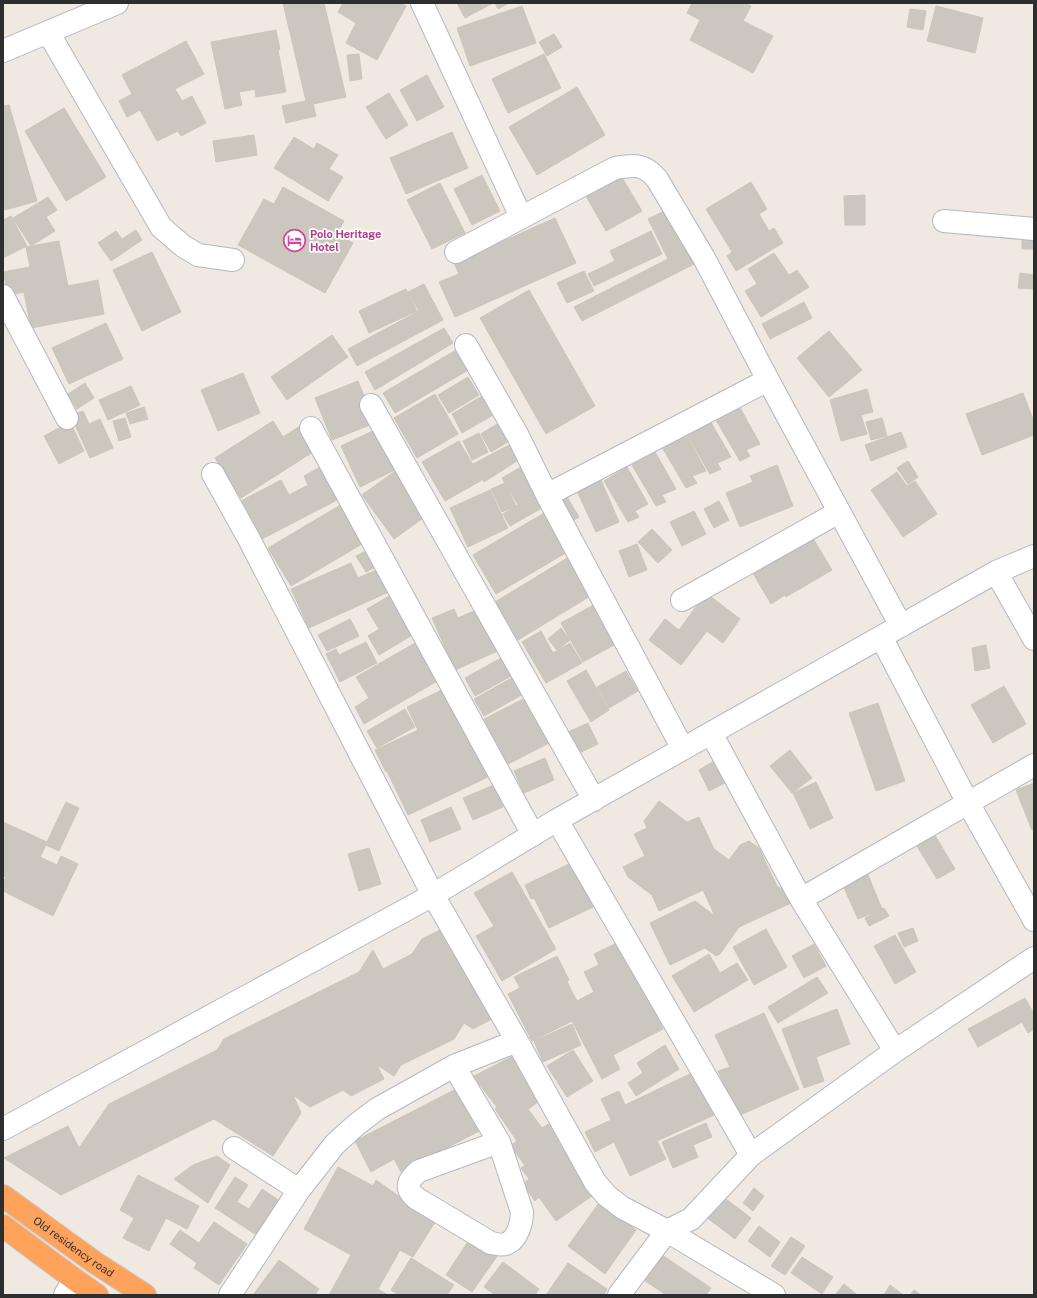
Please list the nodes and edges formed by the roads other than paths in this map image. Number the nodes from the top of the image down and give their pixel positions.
1 (117, 3) edge
2 (422, 3) edge
3 (48, 32) junction
4 (3, 51) edge
5 (521, 217) junction
6 (944, 221) dead end
7 (1034, 229) edge
8 (456, 252) dead end
9 (233, 260) dead end
10 (3, 296) edge
11 (466, 345) dead end
12 (768, 380) junction
13 (371, 405) dead end
14 (67, 418) dead end
15 (311, 428) dead end
16 (213, 474) dead end
17 (547, 495) junction
18 (839, 512) junction
19 (1034, 556) edge
20 (996, 572) junction
21 (682, 600) dead end
22 (901, 626) junction
23 (881, 637) junction
24 (1034, 639) edge
25 (711, 733) junction
26 (683, 749) junction
27 (1034, 765) edge
28 (594, 800) junction
29 (968, 803) junction
30 (557, 820) junction
31 (533, 835) junction
32 (433, 895) junction
33 (801, 899) junction
34 (1034, 920) edge
35 (1034, 958) edge
36 (517, 1041) junction
37 (895, 1051) junction
38 (454, 1066) junction
39 (3, 1129) edge
40 (499, 1142) junction
41 (234, 1148) dead end
42 (751, 1155) junction
43 (299, 1190) junction
44 (3, 1196) edge
45 (3, 1226) edge
46 (667, 1231) junction
47 (69, 1287) edge
48 (97, 1295) edge
49 (145, 1295) edge
50 (230, 1295) edge
51 (619, 1295) edge
52 (774, 1295) edge

1 - 3 street
2 - 5 street
3 - 4 street
3 - 9 street
5 - 8 street
5 - 12 street
6 - 7 street
10 - 14 street
11 - 17 street
12 - 17 street
12 - 18 street
13 - 28 street
15 - 31 street
16 - 32 street
17 - 26 street
18 - 21 street
18 - 22 street
19 - 20 street
20 - 22 street
20 - 24 street
22 - 23 street
23 - 25 street
23 - 29 street
25 - 26 street
25 - 33 street
26 - 28 street
27 - 29 street
28 - 30 street
29 - 33 street
29 - 34 street
30 - 31 street
30 - 42 street
31 - 32 street
32 - 36 street
32 - 39 street
33 - 37 street
35 - 37 street
36 - 38 street
36 - 46 street
37 - 42 street
38 - 40 street
38 - 43 street
40 - 40 street
41 - 43 street
42 - 46 street
43 - 50 street
44 - 49 highway, Old residency road
45 - 47 highway
46 - 51 street
46 - 52 street
47 - 48 highway

